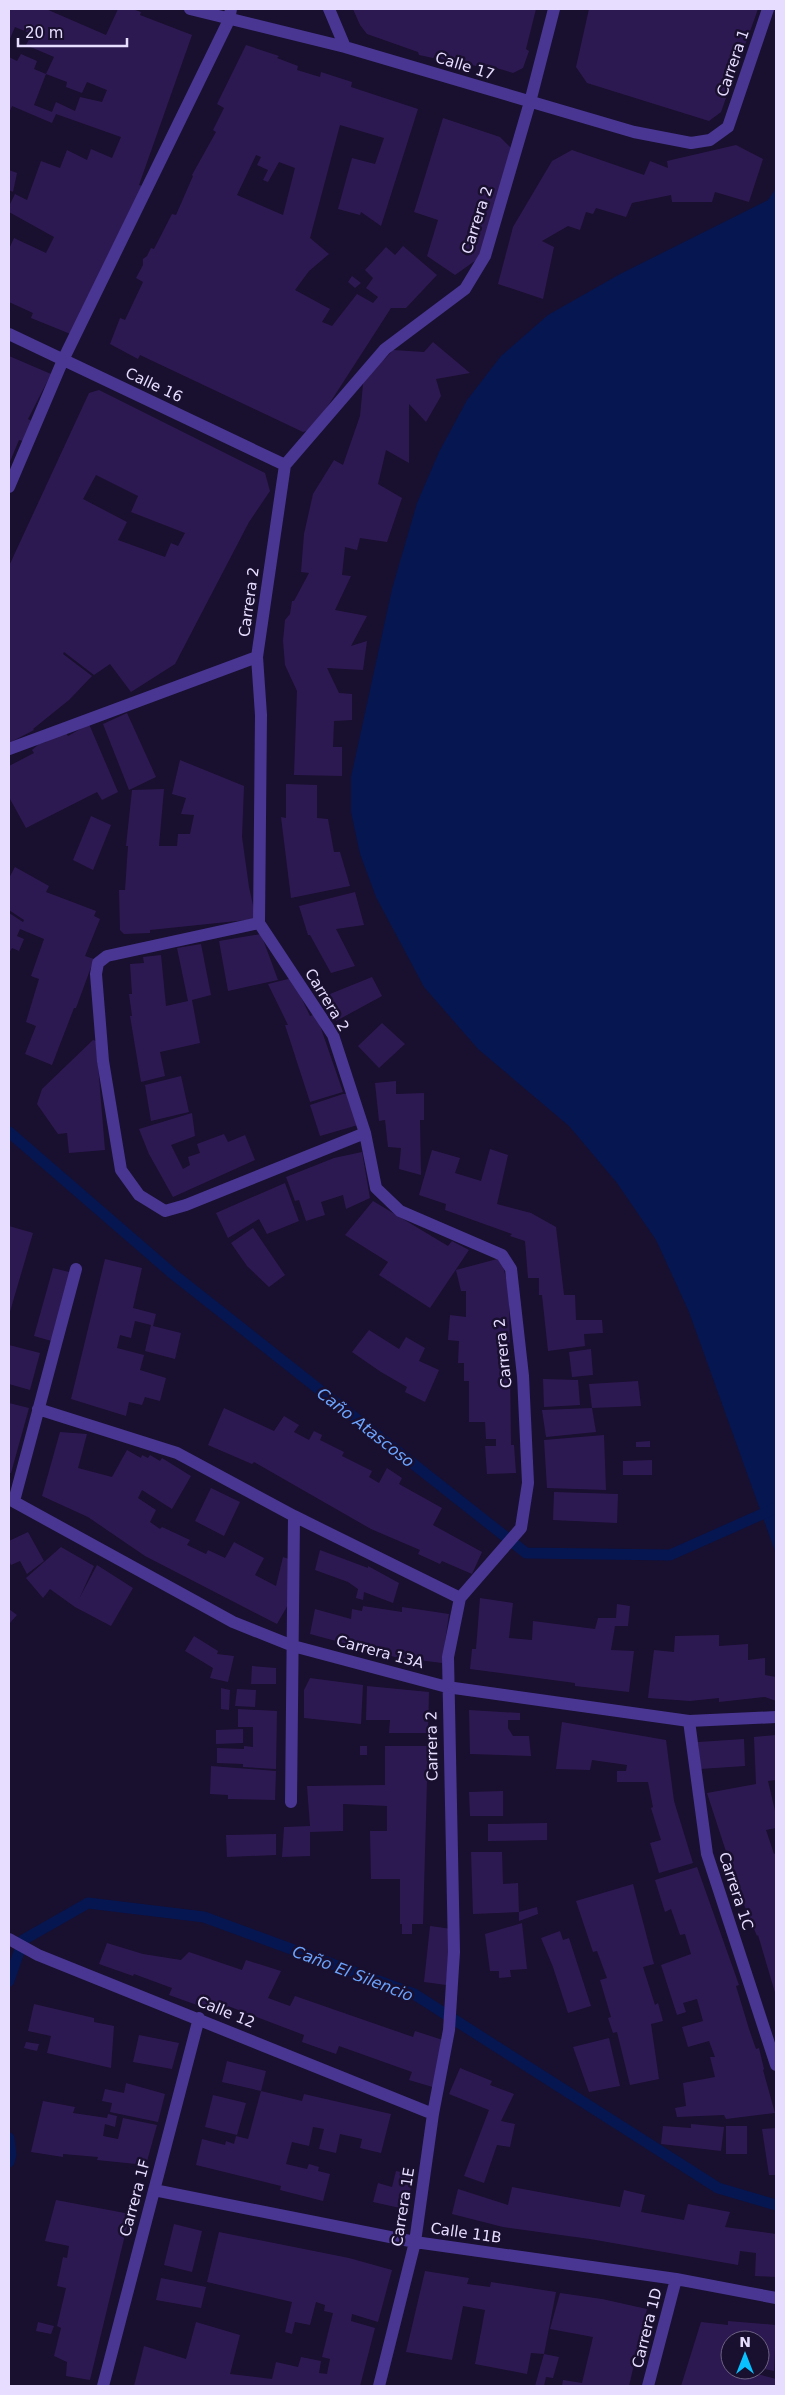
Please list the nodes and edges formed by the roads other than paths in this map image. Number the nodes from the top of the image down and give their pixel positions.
1 (190, 9) edge
2 (329, 9) edge
3 (554, 9) edge
4 (768, 9) edge
5 (230, 14) edge
6 (344, 47) junction
7 (530, 102) junction
8 (728, 127) joint
9 (9, 334) edge
10 (63, 360) junction
11 (285, 465) junction
12 (9, 488) edge
13 (257, 657) junction
14 (9, 749) edge
15 (259, 923) junction
16 (365, 1133) junction
17 (76, 1269) dead end
18 (38, 1409) junction
19 (11, 1500) edge
20 (294, 1516) junction
21 (460, 1598) junction
22 (293, 1646) junction
23 (447, 1688) junction
24 (776, 1718) edge
25 (689, 1720) junction
26 (291, 1802) dead end
27 (9, 1939) edge
28 (199, 2018) junction
29 (450, 2030) joint
30 (776, 2065) edge
31 (433, 2114) junction
32 (154, 2190) junction
33 (415, 2242) junction
34 (676, 2279) junction
35 (776, 2298) edge
36 (103, 2386) edge
37 (379, 2386) edge
38 (648, 2386) edge

1 - 5 street, Calle 17
2 - 6 street
3 - 7 street, Carrera 2
4 - 8 street, Carrera 1
5 - 6 street, Calle 17
5 - 10 street
6 - 7 street, Calle 17
7 - 8 street, Calle 17
7 - 11 street, Carrera 2
9 - 10 street, Calle 16
10 - 11 street, Calle 16
10 - 12 street
11 - 13 street, Carrera 2
13 - 14 street
13 - 15 street, Carrera 2
15 - 16 street, Carrera 2
15 - 16 street
16 - 21 street, Carrera 2
17 - 18 street
18 - 19 street
18 - 20 street
19 - 22 street, Carrera 13A
20 - 21 street
20 - 22 street
21 - 23 street, Carrera 2
22 - 23 street, Carrera 13A
22 - 26 street
23 - 25 street, Carrera 13A
23 - 29 street, Carrera 2
24 - 25 street, Carrera 13A
25 - 30 street, Carrera 1C
27 - 28 street, Calle 12
28 - 31 street, Calle 12
28 - 32 street, Carrera 1F
29 - 31 street, Carrera 1E
31 - 33 street, Carrera 1E
32 - 33 street, Calle 11B
32 - 36 street, Carrera 1F
33 - 34 street, Calle 11B
33 - 37 street, Carrera 1E
34 - 35 street, Calle 11B
34 - 38 street, Carrera 1D

